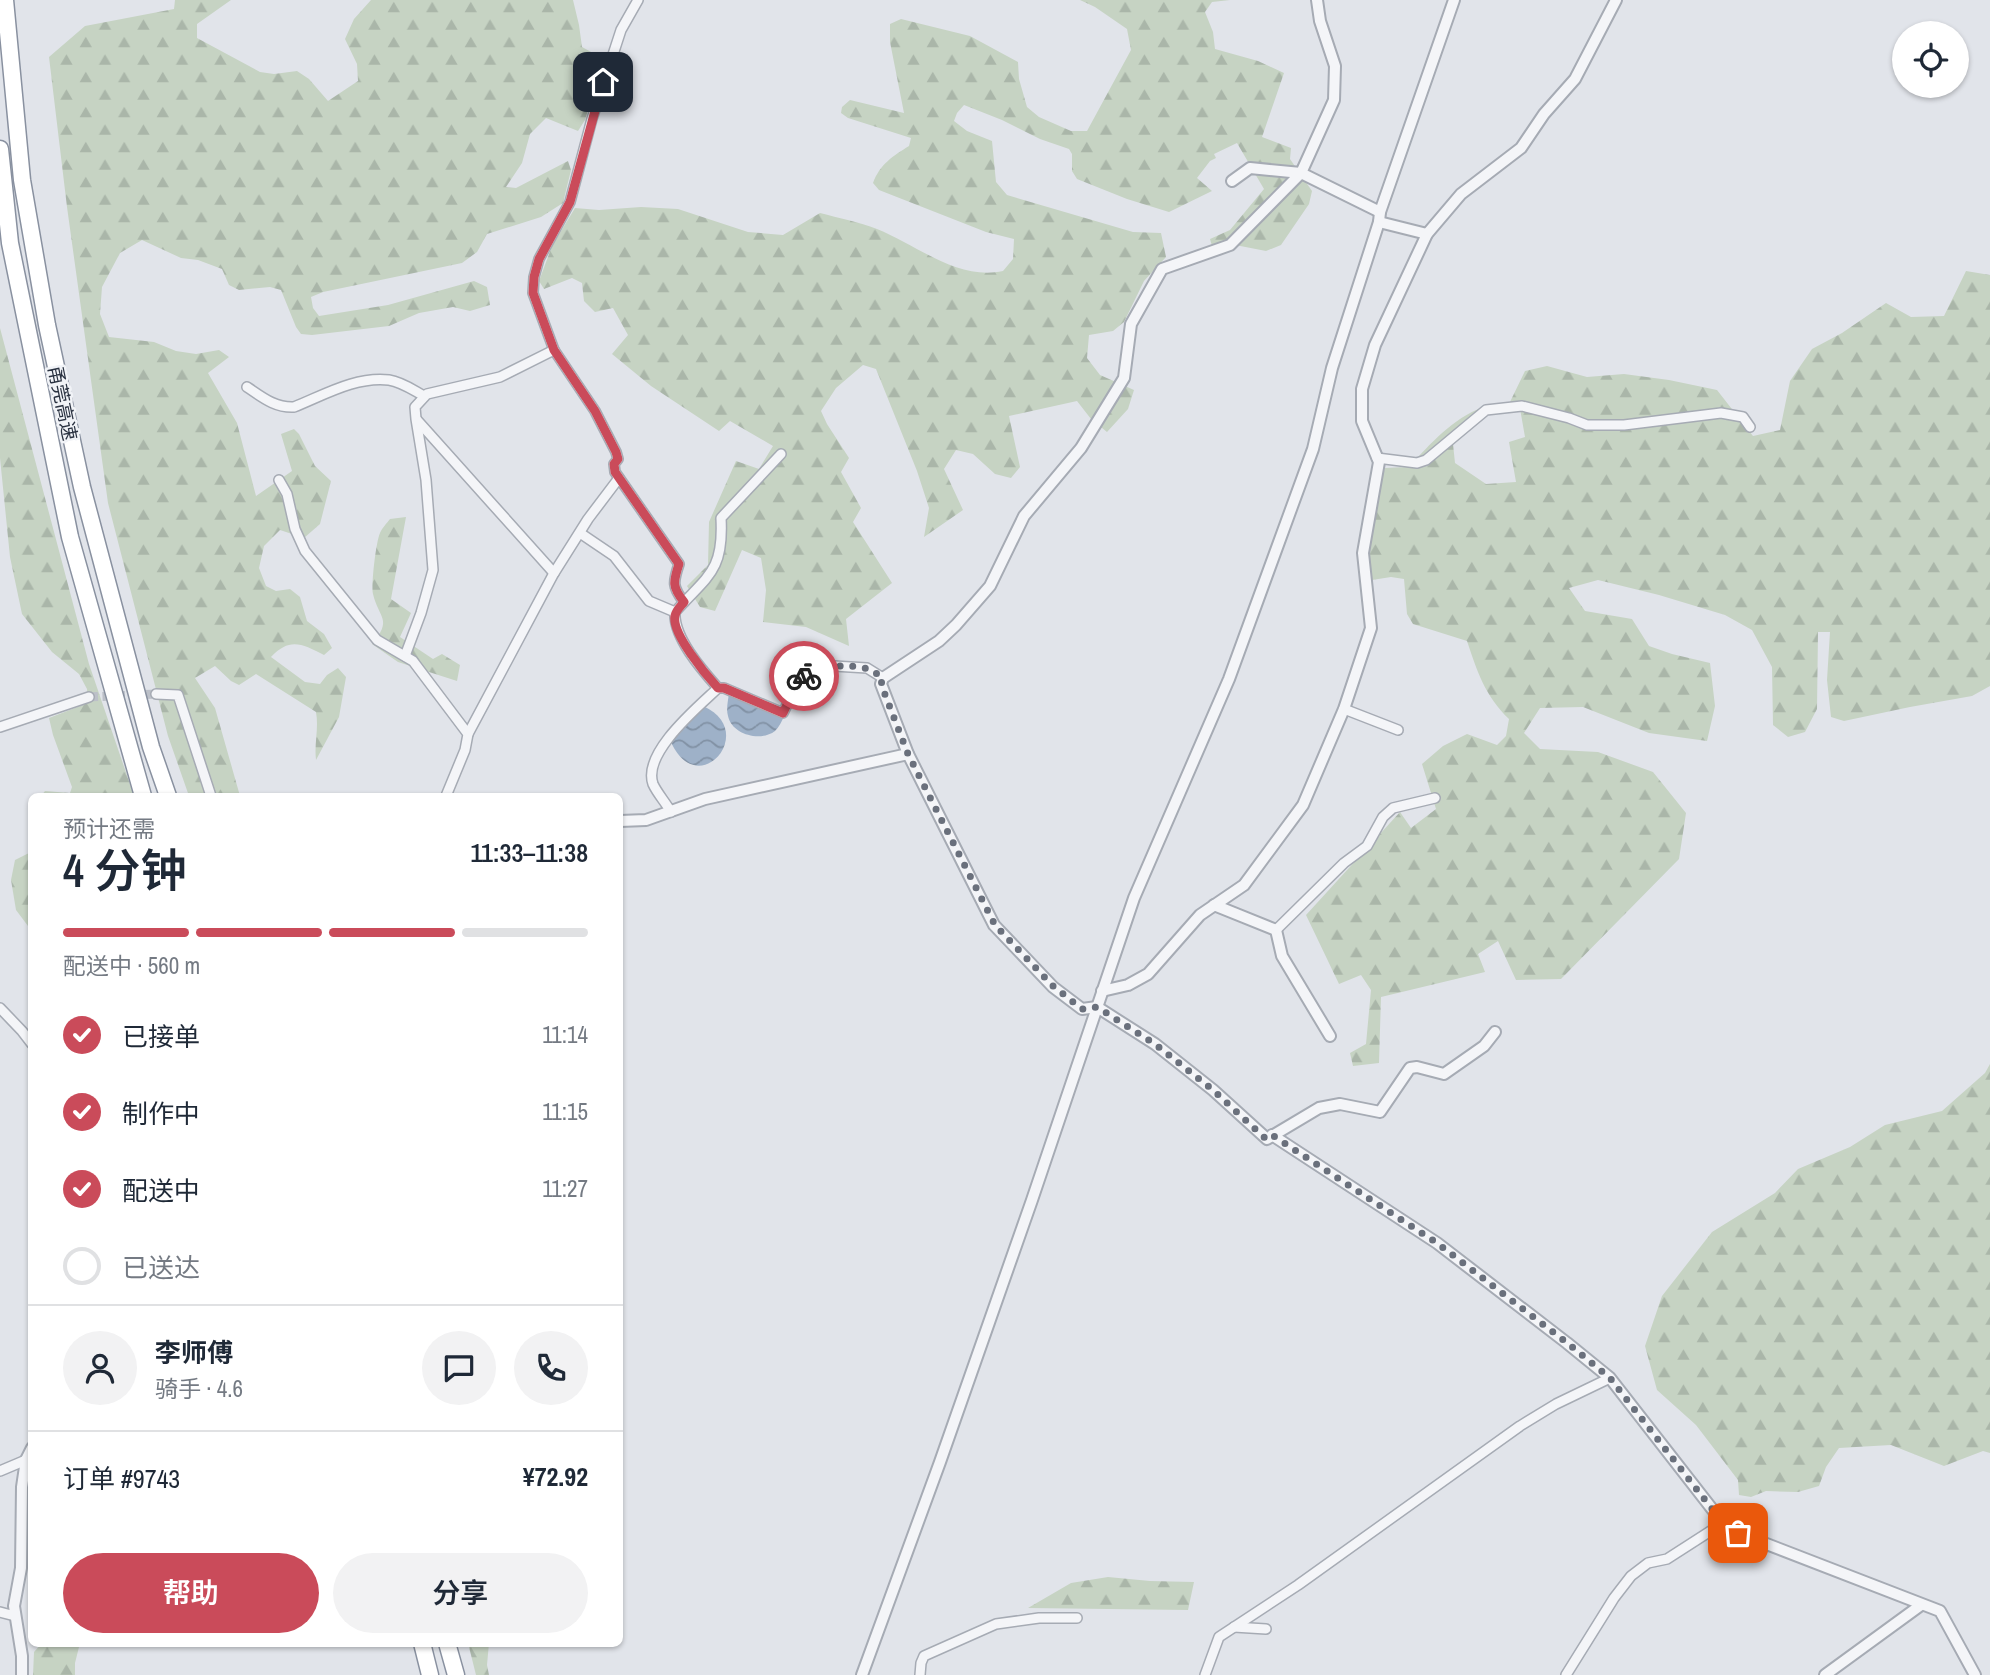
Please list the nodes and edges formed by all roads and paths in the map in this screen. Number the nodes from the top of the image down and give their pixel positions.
1 (5, 0) edge
2 (638, 0) edge
3 (1317, 0) edge
4 (1454, 0) edge
5 (1616, 0) edge
6 (0, 149) edge
7 (1301, 173) junction
8 (1231, 181) dead end
9 (1380, 217) junction
10 (1427, 234) junction
11 (554, 350) junction
12 (247, 387) dead end
13 (424, 396) junction
14 (416, 419) junction
15 (1751, 427) dead end
16 (781, 454) dead end
17 (1377, 458) junction
18 (619, 478) junction
19 (279, 480) dead end
20 (580, 533) junction
21 (554, 573) junction
22 (684, 602) junction
23 (675, 612) junction
24 (405, 656) junction
25 (883, 678) junction
26 (718, 688) junction
27 (156, 694) tunnel mouth
28 (89, 697) tunnel mouth
29 (1344, 709) junction
30 (0, 727) edge
31 (1398, 730) dead end
32 (467, 734) junction
33 (908, 754) junction
34 (142, 793) edge
35 (167, 793) edge
36 (210, 793) edge
37 (447, 793) edge
38 (1435, 798) dead end
39 (671, 812) junction
40 (623, 821) edge
41 (1214, 905) junction
42 (1276, 930) junction
43 (1102, 991) junction
44 (1097, 1007) junction
45 (0, 1008) edge
46 (1495, 1032) dead end
47 (1331, 1036) dead end
48 (28, 1039) edge
49 (1272, 1135) junction
50 (1610, 1378) junction
51 (28, 1456) edge
52 (26, 1460) junction
53 (0, 1471) edge
54 (1723, 1523) junction
55 (1922, 1605) junction
56 (0, 1612) edge
57 (15, 1616) junction
58 (1077, 1618) dead end
59 (1234, 1628) junction
60 (1266, 1629) dead end
61 (423, 1647) edge
62 (448, 1647) edge
63 (22, 1675) edge
64 (430, 1675) edge
65 (456, 1675) edge
66 (862, 1675) edge
67 (920, 1675) edge
68 (1205, 1675) edge
69 (1566, 1675) edge
70 (1825, 1675) edge
71 (1975, 1675) edge

1 - 35 highway, 甬莞高速
2 - 11 street
3 - 7 street
4 - 9 street
5 - 10 street
6 - 34 highway, 甬莞高速
7 - 8 street
7 - 9 street
7 - 25 street
9 - 10 street
9 - 43 street
10 - 17 street
11 - 13 street
11 - 18 street
12 - 13 street
13 - 14 street
14 - 21 street
14 - 24 street
15 - 17 street
16 - 22 street
17 - 29 street
18 - 20 street
18 - 22 street
19 - 24 street
20 - 21 street
20 - 23 street
21 - 32 street
22 - 23 street
23 - 26 street
24 - 32 street
25 - 26 street
25 - 33 street
26 - 39 street
27 - 36 street
28 - 30 street
29 - 31 street
29 - 41 street
32 - 37 street
33 - 39 street
33 - 44 street
38 - 42 street
39 - 40 street
41 - 42 street
41 - 43 street
42 - 47 street
43 - 44 street
44 - 49 street
44 - 66 street
45 - 48 street
46 - 49 street
49 - 50 street
50 - 54 street
50 - 59 street
51 - 52 street
52 - 53 street
52 - 57 street
54 - 55 street
54 - 69 street
55 - 70 street
55 - 71 street
56 - 57 street
57 - 63 street
58 - 67 street
59 - 60 street
59 - 68 street
61 - 64 highway
62 - 65 highway

